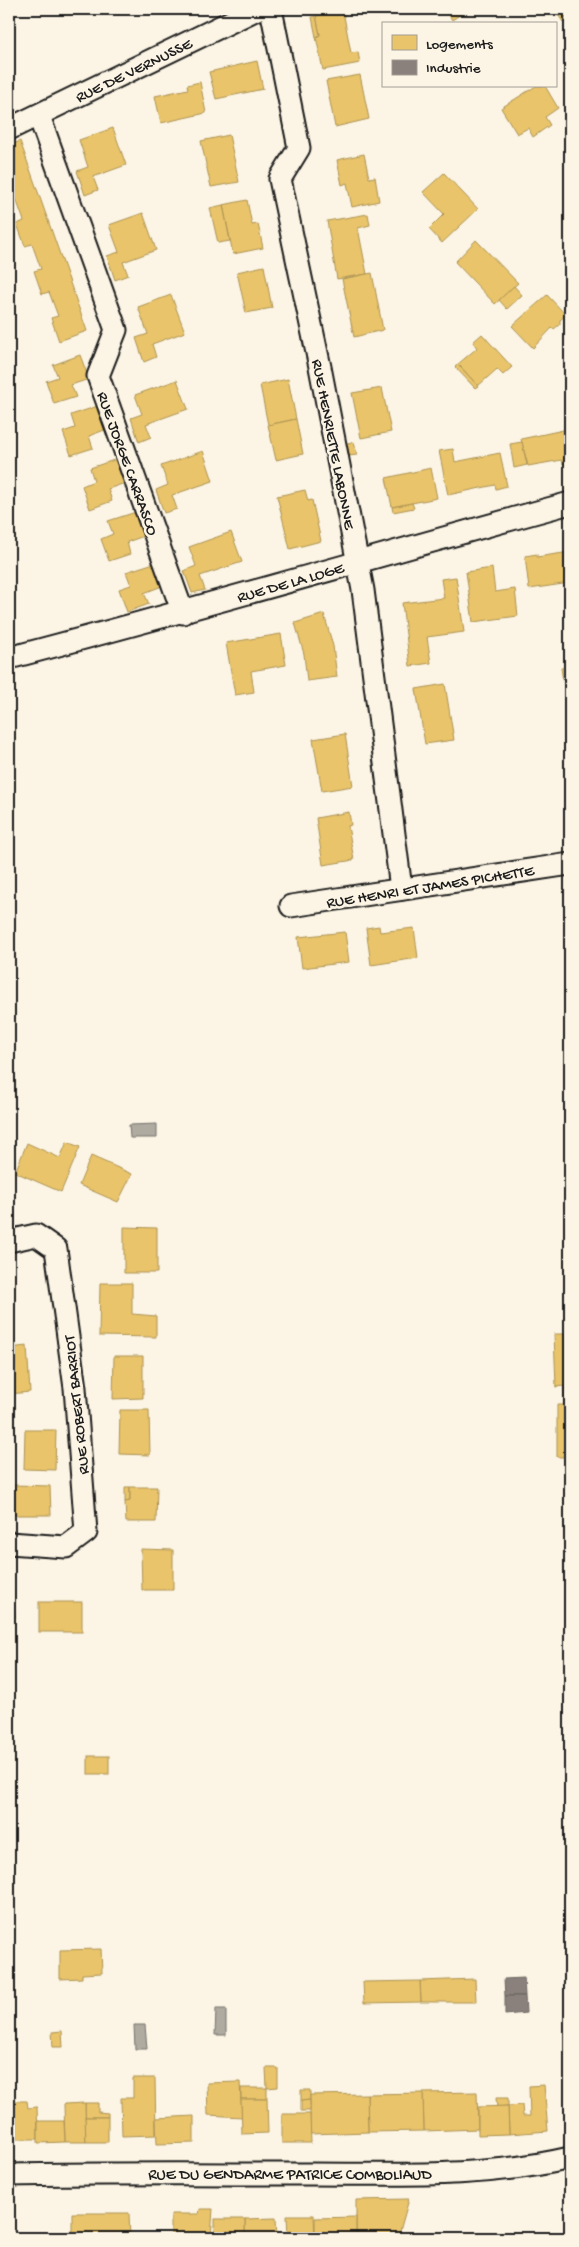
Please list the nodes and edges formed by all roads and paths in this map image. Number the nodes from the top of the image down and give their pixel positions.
1 (257, 9) edge
2 (271, 9) edge
3 (39, 116) junction
4 (9, 129) edge
5 (570, 503) edge
6 (358, 561) junction
7 (183, 613) junction
8 (9, 658) edge
9 (570, 864) edge
10 (401, 889) junction
11 (291, 906) dead end
12 (9, 1241) edge
13 (9, 1543) edge
14 (570, 2158) edge
15 (9, 2175) edge

1 - 3 street, RUE DE VERNUSSE
2 - 6 street, RUE HENRIETTE LABONNE
3 - 4 street, RUE DE VERNUSSE
3 - 7 street, RUE JORGE CARRASCO
5 - 6 street, RUE DE LA LOGE
6 - 7 street, RUE DE LA LOGE
6 - 10 street, RUE HENRIETTE LABONNE
7 - 8 street, RUE DE LA LOGE
9 - 10 street, RUE HENRI ET JAMES PICHETTE
10 - 11 street, RUE HENRI ET JAMES PICHETTE
12 - 13 street, RUE ROBERT BARRIOT
14 - 15 street, RUE DU GENDARME PATRICE COMBOLIAUD

